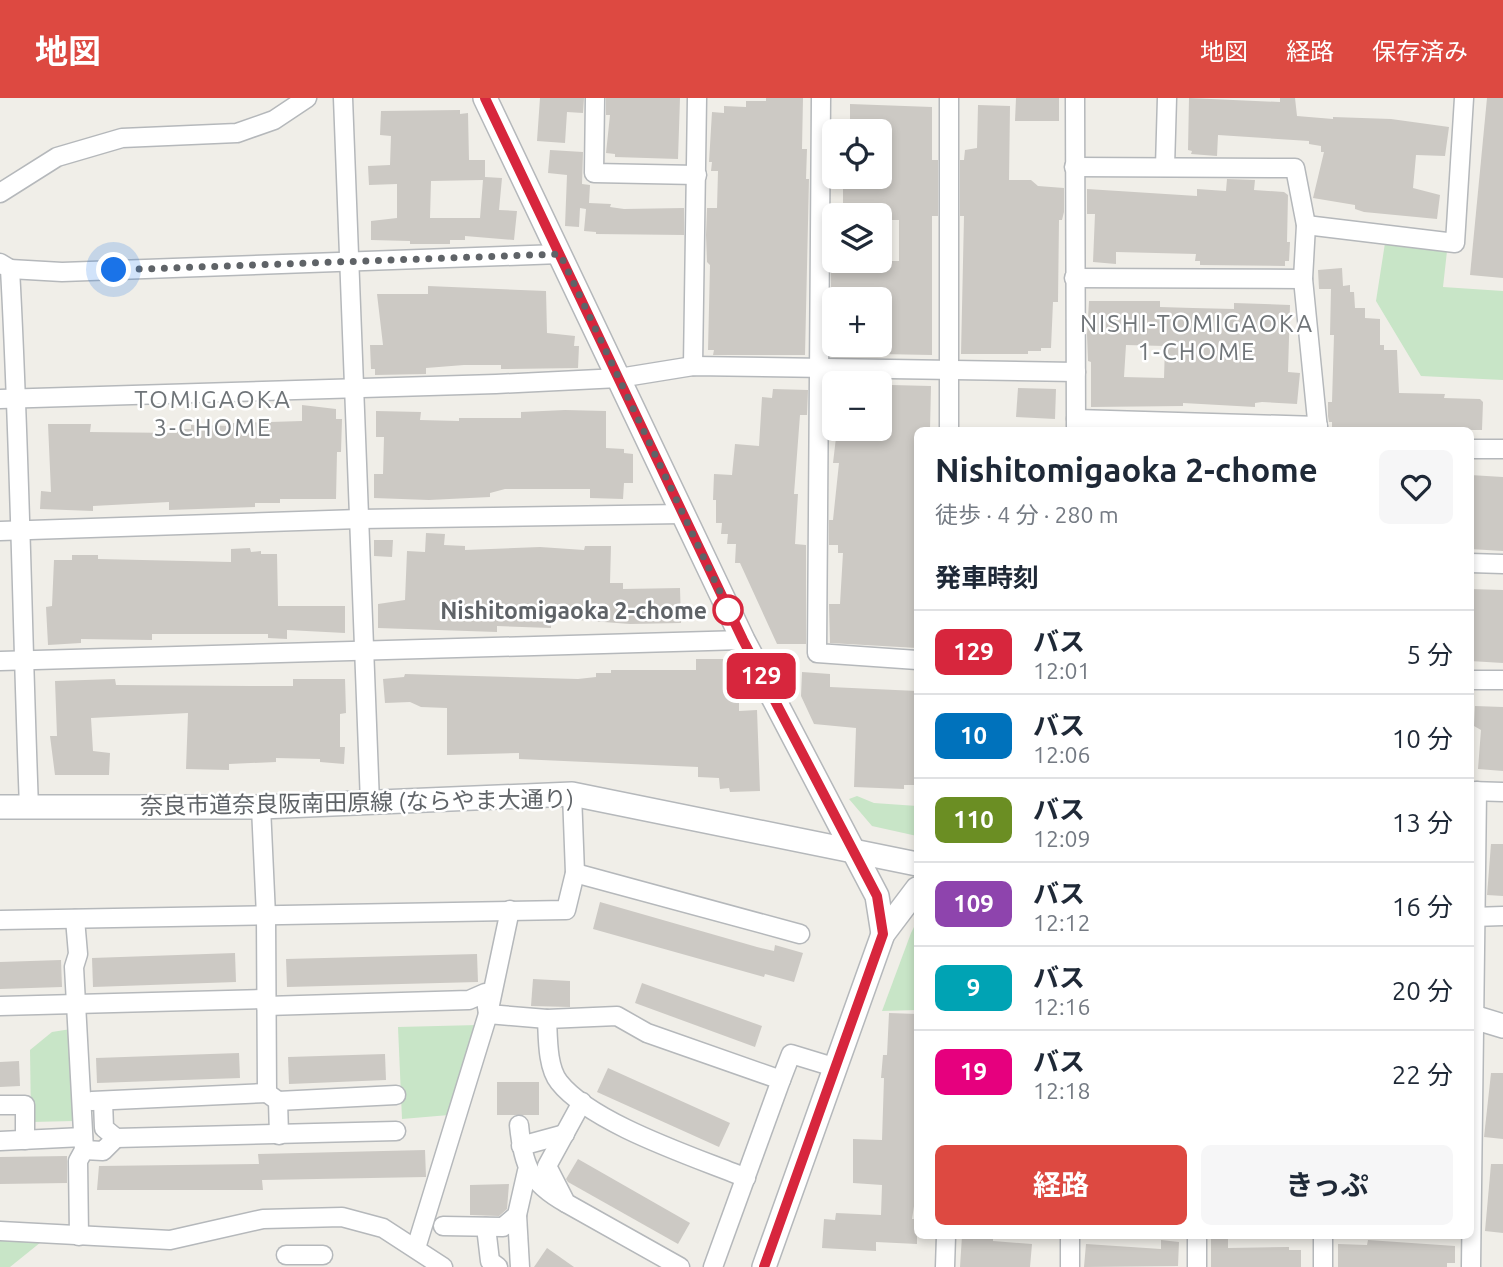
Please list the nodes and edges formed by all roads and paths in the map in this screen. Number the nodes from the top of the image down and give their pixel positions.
1 (307, 98) edge
2 (343, 98) edge
3 (485, 98) edge
4 (595, 98) edge
5 (697, 98) edge
6 (821, 98) edge
7 (949, 98) edge
8 (1075, 98) edge
9 (1167, 98) edge
10 (1461, 99) edge
11 (1074, 167) junction
12 (1165, 167) junction
13 (697, 174) junction
14 (0, 194) edge
15 (1306, 225) junction
16 (560, 254) junction
17 (347, 260) junction
18 (5, 266) edge
19 (1074, 278) junction
20 (1303, 279) junction
21 (694, 366) junction
22 (820, 368) junction
23 (950, 371) junction
24 (1076, 372) junction
25 (619, 378) junction
26 (353, 387) junction
27 (8, 399) edge
28 (1076, 425) edge
29 (949, 427) edge
30 (1237, 427) edge
31 (1318, 427) edge
32 (1474, 449) edge
33 (1503, 449) edge
34 (682, 514) junction
35 (359, 519) junction
36 (0, 531) edge
37 (20, 531) junction
38 (1474, 564) edge
39 (1503, 564) edge
40 (743, 640) junction
41 (363, 651) junction
42 (914, 660) edge
43 (0, 661) edge
44 (22, 661) junction
45 (1474, 680) edge
46 (1503, 680) edge
47 (1474, 791) edge
48 (1503, 792) edge
49 (572, 794) junction
50 (370, 803) junction
51 (0, 807) edge
52 (29, 807) junction
53 (261, 807) junction
54 (850, 849) junction
55 (914, 863) edge
56 (575, 873) junction
57 (914, 892) edge
58 (510, 910) junction
59 (789, 913) dead end
60 (266, 916) junction
61 (1474, 916) joint
62 (1503, 916) edge
63 (75, 919) junction
64 (0, 920) edge
65 (883, 934) junction
66 (266, 1002) junction
67 (76, 1005) junction
68 (0, 1006) edge
69 (488, 1014) junction
70 (1474, 1018) edge
71 (547, 1019) junction
72 (1503, 1026) edge
73 (837, 1068) junction
74 (780, 1080) junction
75 (396, 1095) dead end
76 (273, 1097) junction
77 (82, 1101) junction
78 (103, 1101) junction
79 (582, 1102) junction
80 (0, 1105) edge
81 (519, 1125) dead end
82 (396, 1131) dead end
83 (565, 1134) junction
84 (279, 1135) junction
85 (116, 1138) junction
86 (25, 1140) junction
87 (0, 1141) edge
88 (84, 1144) junction
89 (521, 1146) junction
90 (527, 1171) junction
91 (746, 1178) junction
92 (566, 1203) junction
93 (517, 1215) junction
94 (443, 1227) dead end
95 (486, 1227) junction
96 (0, 1231) edge
97 (79, 1236) junction
98 (946, 1239) edge
99 (1070, 1239) edge
100 (1197, 1239) edge
101 (1323, 1239) edge
102 (1471, 1239) edge
103 (416, 1248) junction
104 (286, 1255) dead end
105 (312, 1259) edge
106 (443, 1267) edge
107 (498, 1267) edge
108 (520, 1267) edge
109 (680, 1267) edge
110 (713, 1267) edge
111 (764, 1267) edge
112 (945, 1267) edge
113 (1070, 1267) edge
114 (1197, 1267) edge
115 (1323, 1267) edge
116 (1471, 1267) edge

1 - 14 street
2 - 17 street
3 - 16 street
4 - 13 street
5 - 13 street
6 - 22 street
7 - 23 street
8 - 11 street
9 - 12 street
10 - 15 street
11 - 12 street
11 - 19 street
12 - 15 street
13 - 21 street
15 - 20 street
16 - 17 street
16 - 25 street
17 - 18 street
17 - 26 street
18 - 27 street
19 - 20 street
19 - 24 street
20 - 31 street
21 - 22 street
21 - 25 street
22 - 23 street
22 - 42 street
23 - 24 street
23 - 29 street
24 - 28 street
25 - 26 street
25 - 34 street
26 - 27 street
26 - 35 street
27 - 37 street
28 - 30 street
32 - 33 street
34 - 35 street
34 - 40 street
35 - 37 street
35 - 41 street
36 - 37 street
37 - 44 street
38 - 39 street
40 - 41 street
40 - 54 street
41 - 44 street
41 - 50 street
43 - 44 street
44 - 52 street
45 - 46 street
47 - 48 street
47 - 61 street
49 - 50 street, 奈良市道奈良阪南田原線 (ならやま大通り)
49 - 54 street, 奈良市道奈良阪南田原線 (ならやま大通り)
49 - 56 street
50 - 53 street, 奈良市道奈良阪南田原線 (ならやま大通り)
51 - 52 street, 奈良市道奈良阪南田原線 (ならやま大通り)
52 - 53 street, 奈良市道奈良阪南田原線 (ならやま大通り)
53 - 60 street
54 - 55 street, 奈良市道奈良阪南田原線 (ならやま大通り)
54 - 65 street
56 - 58 street
56 - 59 street
57 - 65 street
58 - 60 street
58 - 69 street
60 - 63 street
60 - 66 street
61 - 62 street
63 - 64 street
63 - 67 street
65 - 73 street
66 - 67 street
66 - 69 street
66 - 76 street
67 - 68 street
67 - 77 street
69 - 71 street
69 - 103 street
70 - 72 street
71 - 74 street
71 - 79 street
73 - 74 street
73 - 111 street
74 - 91 street
75 - 76 street
76 - 78 street
76 - 84 street
77 - 78 street
77 - 88 street
78 - 85 street
79 - 83 street
79 - 91 street
80 - 86 street
81 - 89 street
82 - 84 street
83 - 89 street
83 - 92 street
84 - 85 street
85 - 88 street
86 - 87 street
86 - 88 street
88 - 97 street
89 - 90 street
90 - 92 street
90 - 93 street
91 - 110 street
92 - 109 street
93 - 95 street
93 - 108 street
94 - 95 street
95 - 107 street
96 - 97 street
97 - 103 street
98 - 112 street
99 - 113 street
100 - 114 street
101 - 115 street
102 - 116 street
103 - 106 street
104 - 105 street

